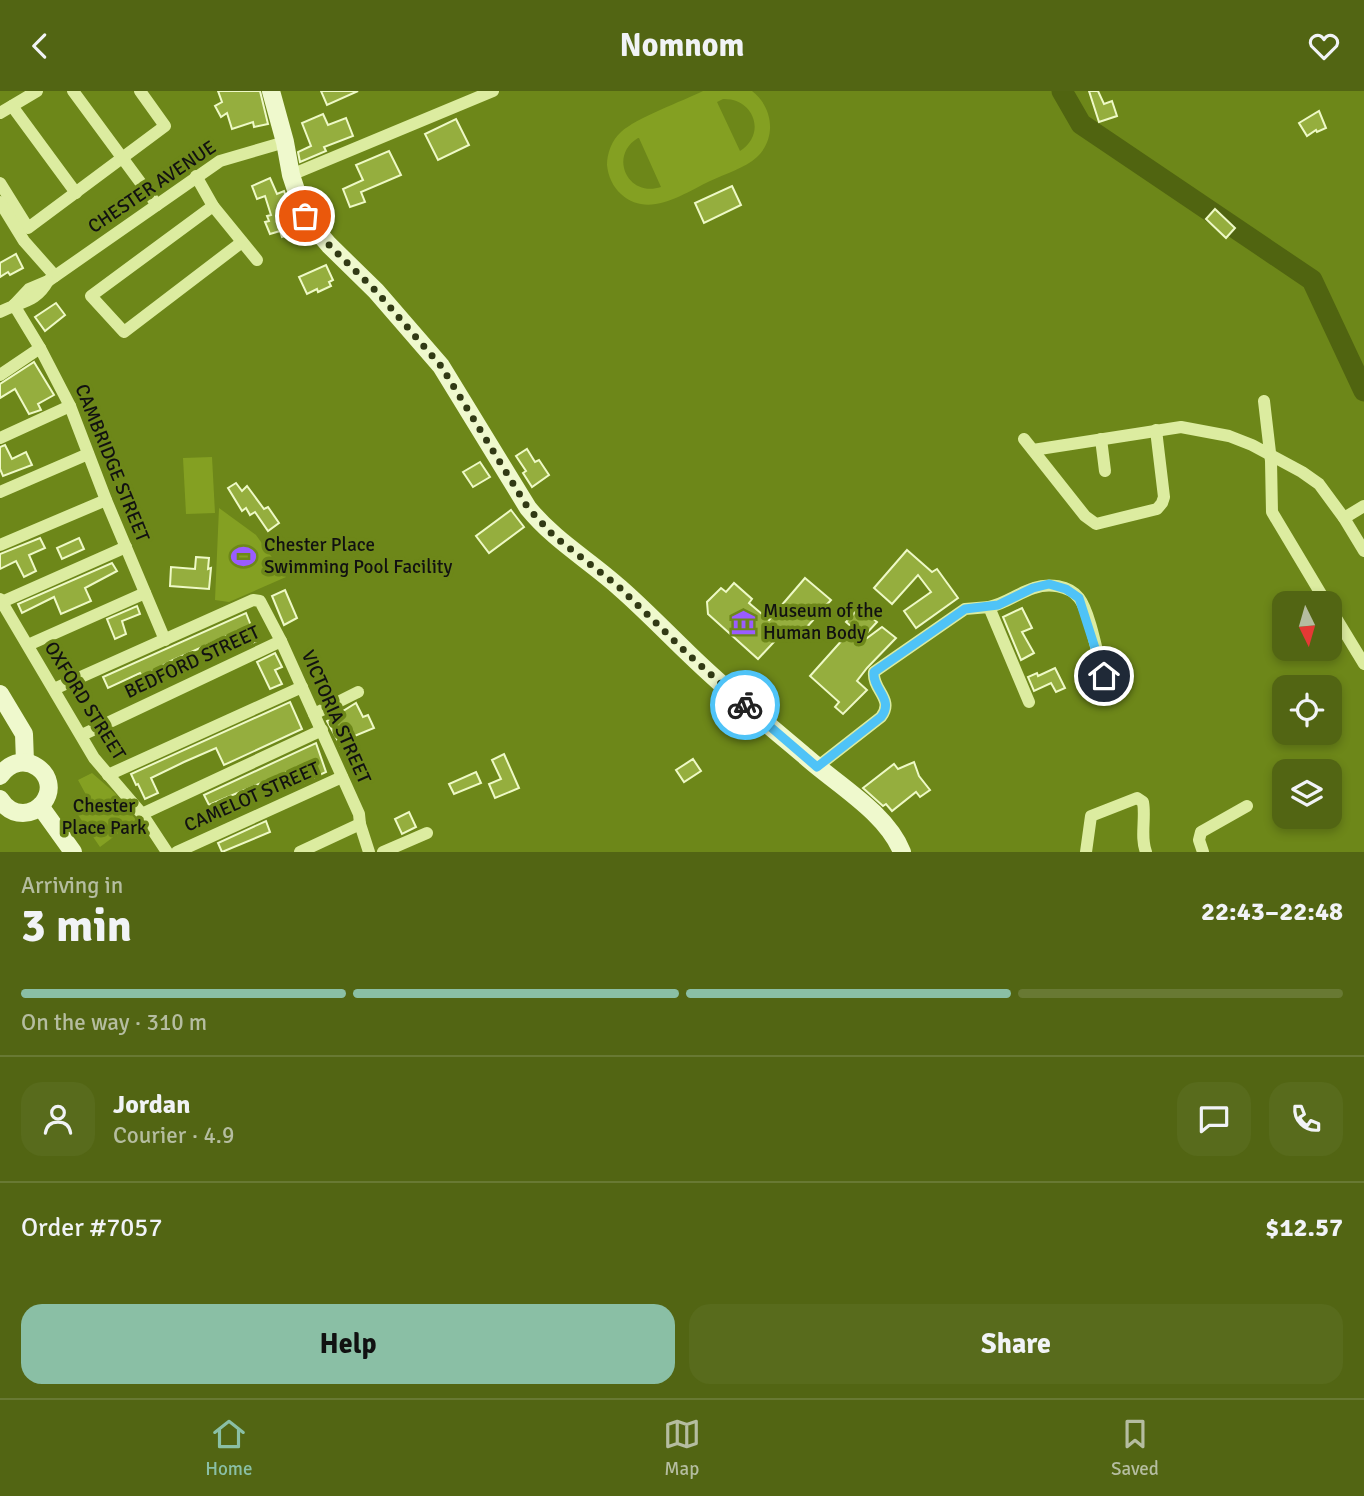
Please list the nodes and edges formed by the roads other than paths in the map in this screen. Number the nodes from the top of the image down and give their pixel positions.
1 (37, 91) edge
2 (73, 91) edge
3 (141, 91) edge
4 (271, 91) edge
5 (493, 91) edge
6 (6, 109) edge
7 (285, 142) junction
8 (122, 158) junction
9 (291, 175) junction
10 (196, 176) junction
11 (0, 183) edge
12 (76, 193) junction
13 (0, 202) edge
14 (157, 205) junction
15 (213, 205) junction
16 (242, 242) junction
17 (257, 260) dead end
18 (52, 279) junction
19 (14, 305) junction
20 (0, 312) edge
21 (40, 348) junction
22 (0, 375) edge
23 (1264, 401) dead end
24 (70, 406) junction
25 (1156, 431) junction
26 (0, 438) edge
27 (1024, 439) dead end
28 (1101, 439) junction
29 (1033, 450) junction
30 (88, 454) junction
31 (1270, 454) junction
32 (1105, 471) dead end
33 (0, 492) edge
34 (106, 500) junction
35 (1364, 506) edge
36 (1345, 518) junction
37 (0, 545) edge
38 (126, 547) junction
39 (1364, 551) edge
40 (1320, 591) edge
41 (145, 593) junction
42 (1, 600) edge
43 (989, 607) junction
44 (1342, 628) edge
45 (165, 640) junction
46 (281, 641) junction
47 (28, 645) junction
48 (1364, 664) edge
49 (1104, 676) dead end
50 (302, 687) junction
51 (54, 689) junction
52 (358, 692) dead end
53 (0, 694) edge
54 (1029, 702) dead end
55 (314, 714) junction
56 (322, 730) junction
57 (82, 735) junction
58 (25, 762) junction
59 (817, 767) junction
60 (108, 775) junction
61 (0, 776) edge
62 (342, 777) junction
63 (0, 799) edge
64 (40, 806) junction
65 (1247, 806) dead end
66 (142, 814) junction
67 (360, 824) junction
68 (427, 833) dead end
69 (73, 852) edge
70 (167, 852) edge
71 (177, 852) edge
72 (300, 852) edge
73 (369, 852) edge
74 (383, 852) edge
75 (902, 852) edge
76 (1086, 852) edge
77 (1146, 852) edge
78 (1203, 852) edge

1 - 6 street
2 - 8 street
3 - 8 street
4 - 7 street
5 - 9 street
6 - 12 street
7 - 9 street
7 - 10 street, CHESTER AVENUE
8 - 12 street
8 - 14 street
9 - 59 street
10 - 14 street, CHESTER AVENUE
10 - 15 street
11 - 12 street
13 - 18 street
14 - 18 street, CHESTER AVENUE
15 - 16 street
15 - 16 street
16 - 17 street
18 - 19 street, CHESTER AVENUE
19 - 20 street, CHESTER AVENUE
19 - 21 street, CAMBRIDGE STREET
21 - 22 street
21 - 24 street, CAMBRIDGE STREET
23 - 31 street
24 - 26 street
24 - 30 street, CAMBRIDGE STREET
25 - 28 street
25 - 29 street
25 - 31 street
27 - 29 street
28 - 29 street
28 - 32 street
30 - 33 street
30 - 34 street, CAMBRIDGE STREET
31 - 36 street
31 - 40 street
34 - 37 street
34 - 38 street, CAMBRIDGE STREET
35 - 36 street
36 - 39 street
38 - 41 street, CAMBRIDGE STREET
38 - 42 street
41 - 45 street, CAMBRIDGE STREET
41 - 47 street
42 - 47 street, OXFORD STREET
43 - 49 street
43 - 54 street
43 - 59 street
44 - 48 street
45 - 46 street, VICTORIA STREET
45 - 51 street
46 - 50 street, VICTORIA STREET
46 - 57 street, BEDFORD STREET
47 - 51 street, OXFORD STREET
50 - 55 street, VICTORIA STREET
50 - 60 street
51 - 57 street, OXFORD STREET
52 - 55 street
53 - 58 street
55 - 56 street, VICTORIA STREET
56 - 62 street, VICTORIA STREET
56 - 66 street
57 - 60 street, OXFORD STREET
58 - 61 street
58 - 64 street
59 - 75 street
60 - 66 street, OXFORD STREET
62 - 67 street, VICTORIA STREET
62 - 71 street, CAMELOT STREET
63 - 64 street
64 - 69 street
65 - 78 street
66 - 70 street, OXFORD STREET
67 - 72 street
67 - 73 street, VICTORIA STREET
68 - 74 street
76 - 77 street

